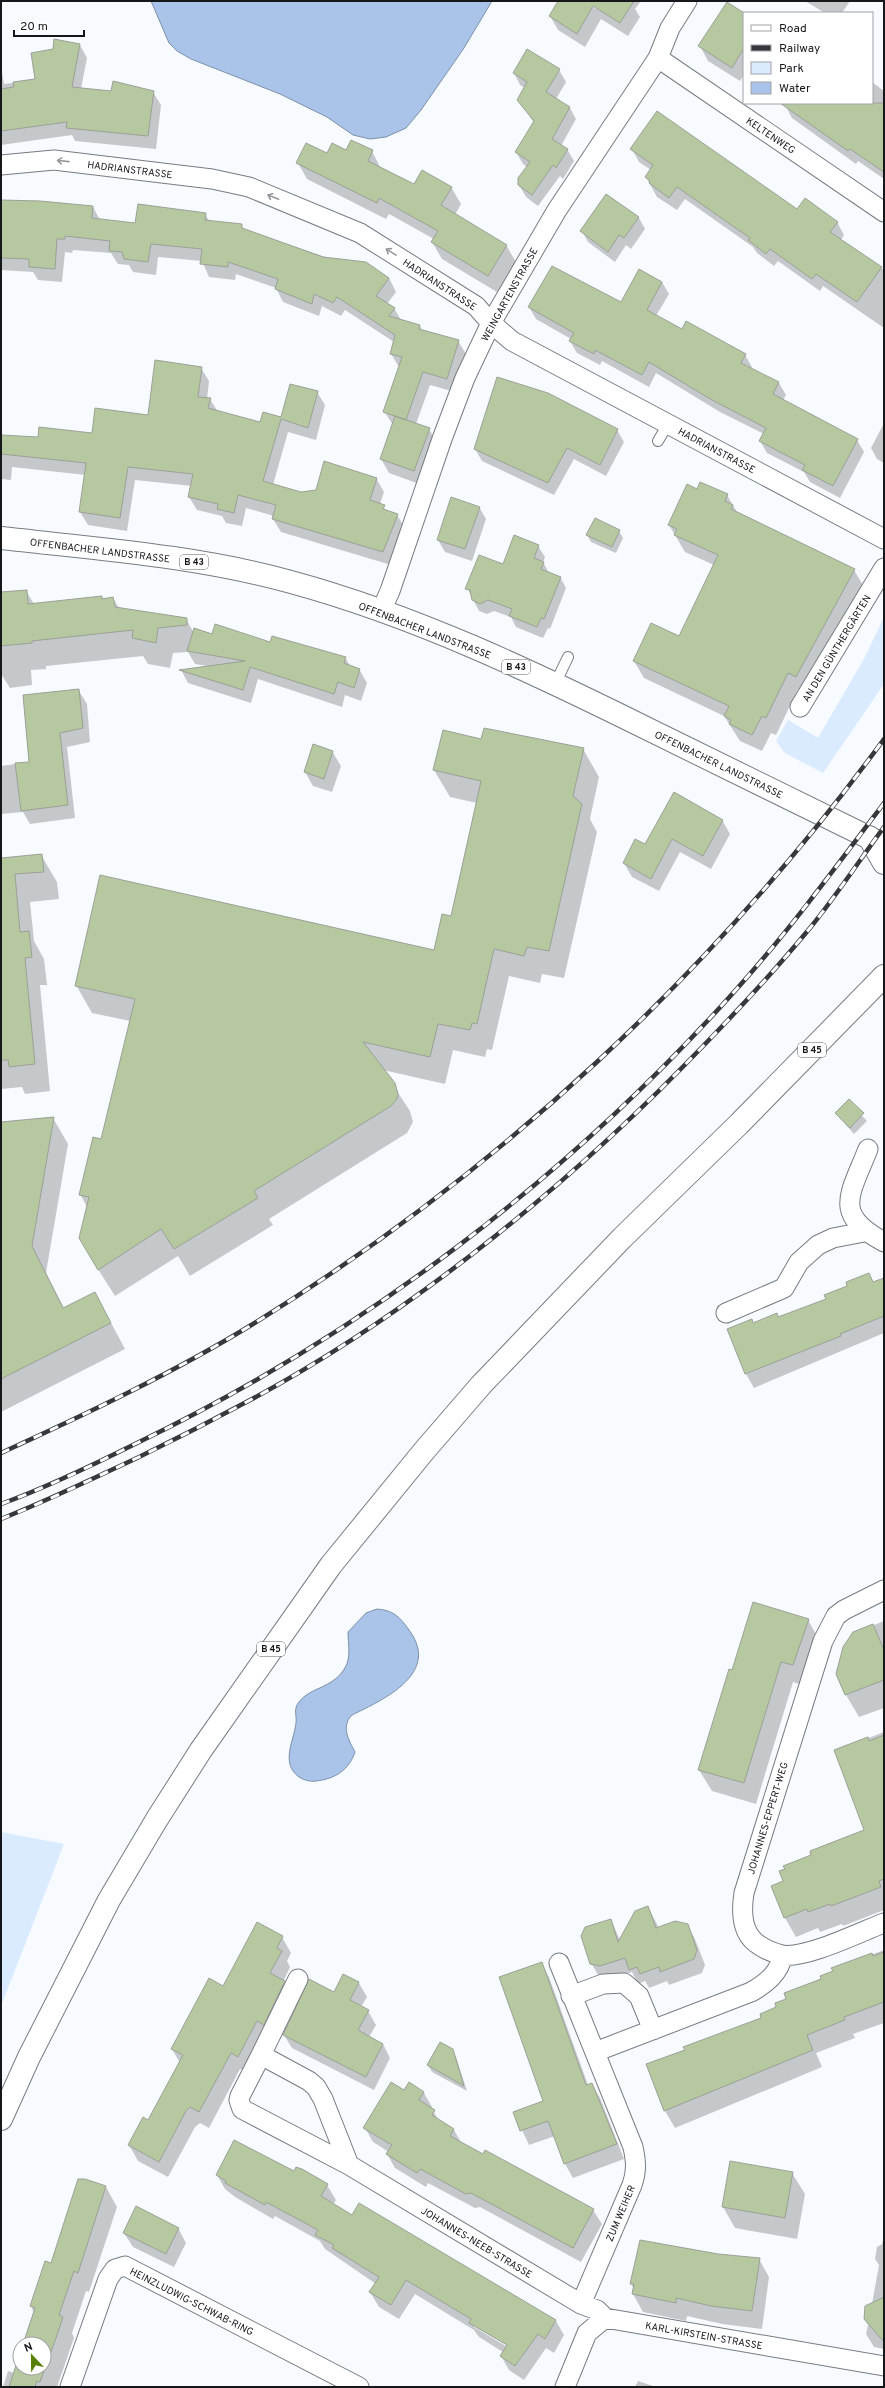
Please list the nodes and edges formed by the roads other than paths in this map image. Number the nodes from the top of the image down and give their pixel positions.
1 (687, 1) edge
2 (658, 58) junction
3 (1, 165) edge
4 (884, 212) edge
5 (490, 323) junction
6 (668, 424) junction
7 (658, 441) dead end
8 (1, 538) edge
9 (884, 539) edge
10 (884, 568) edge
11 (381, 611) junction
12 (568, 657) dead end
13 (556, 684) junction
14 (800, 707) dead end
15 (876, 841) edge
16 (884, 863) edge
17 (884, 976) edge
18 (868, 1150) dead end
19 (864, 1232) junction
20 (884, 1242) edge
21 (726, 1313) dead end
22 (884, 1590) edge
23 (884, 1923) edge
24 (783, 1955) junction
25 (559, 1963) dead end
26 (298, 1979) dead end
27 (571, 1996) junction
28 (653, 2030) junction
29 (595, 2052) junction
30 (261, 2054) junction
31 (1, 2119) edge
32 (349, 2165) junction
33 (581, 2304) junction
34 (605, 2318) junction
35 (884, 2366) edge
36 (70, 2387) edge
37 (359, 2387) edge
38 (565, 2387) edge

1 - 2 street, WEINGARTENSTRASSE
2 - 4 street, KELTENWEG
2 - 5 street, WEINGARTENSTRASSE
5 -> 3 street, HADRIANSTRASSE
5 - 6 street, HADRIANSTRASSE
5 - 11 street, WEINGARTENSTRASSE
6 - 7 lane
6 - 9 street, HADRIANSTRASSE
8 - 11 main road, OFFENBACHER LANDSTRASSE / B 43
10 - 14 street, AN DEN GÜNTHERGÄRTEN
11 - 13 main road, OFFENBACHER LANDSTRASSE / B 43
12 - 13 lane
13 - 15 main road, OFFENBACHER LANDSTRASSE / B 43
15 - 16 main road, B 43
17 - 31 main road, B 45
18 - 19 street
19 - 20 street
19 - 21 street
22 - 24 street, JOHANNES-EPPERT-WEG
23 - 24 street, JOHANNES-EPPERT-WEG
24 - 28 street
25 - 27 street, ZUM WEIHER
26 - 30 street, JOHANNES-NEEB-STRASSE
27 - 28 street
27 - 29 street, ZUM WEIHER
28 - 29 street
29 - 33 street, ZUM WEIHER
30 - 32 street
30 - 32 street, JOHANNES-NEEB-STRASSE
32 - 33 street, JOHANNES-NEEB-STRASSE
33 - 34 street, JOHANNES-NEEB-STRASSE
34 - 35 street, KARL-KIRSTEIN-STRASSE
34 - 38 street
36 - 37 street, HEINZLUDWIG-SCHWAB-RING

